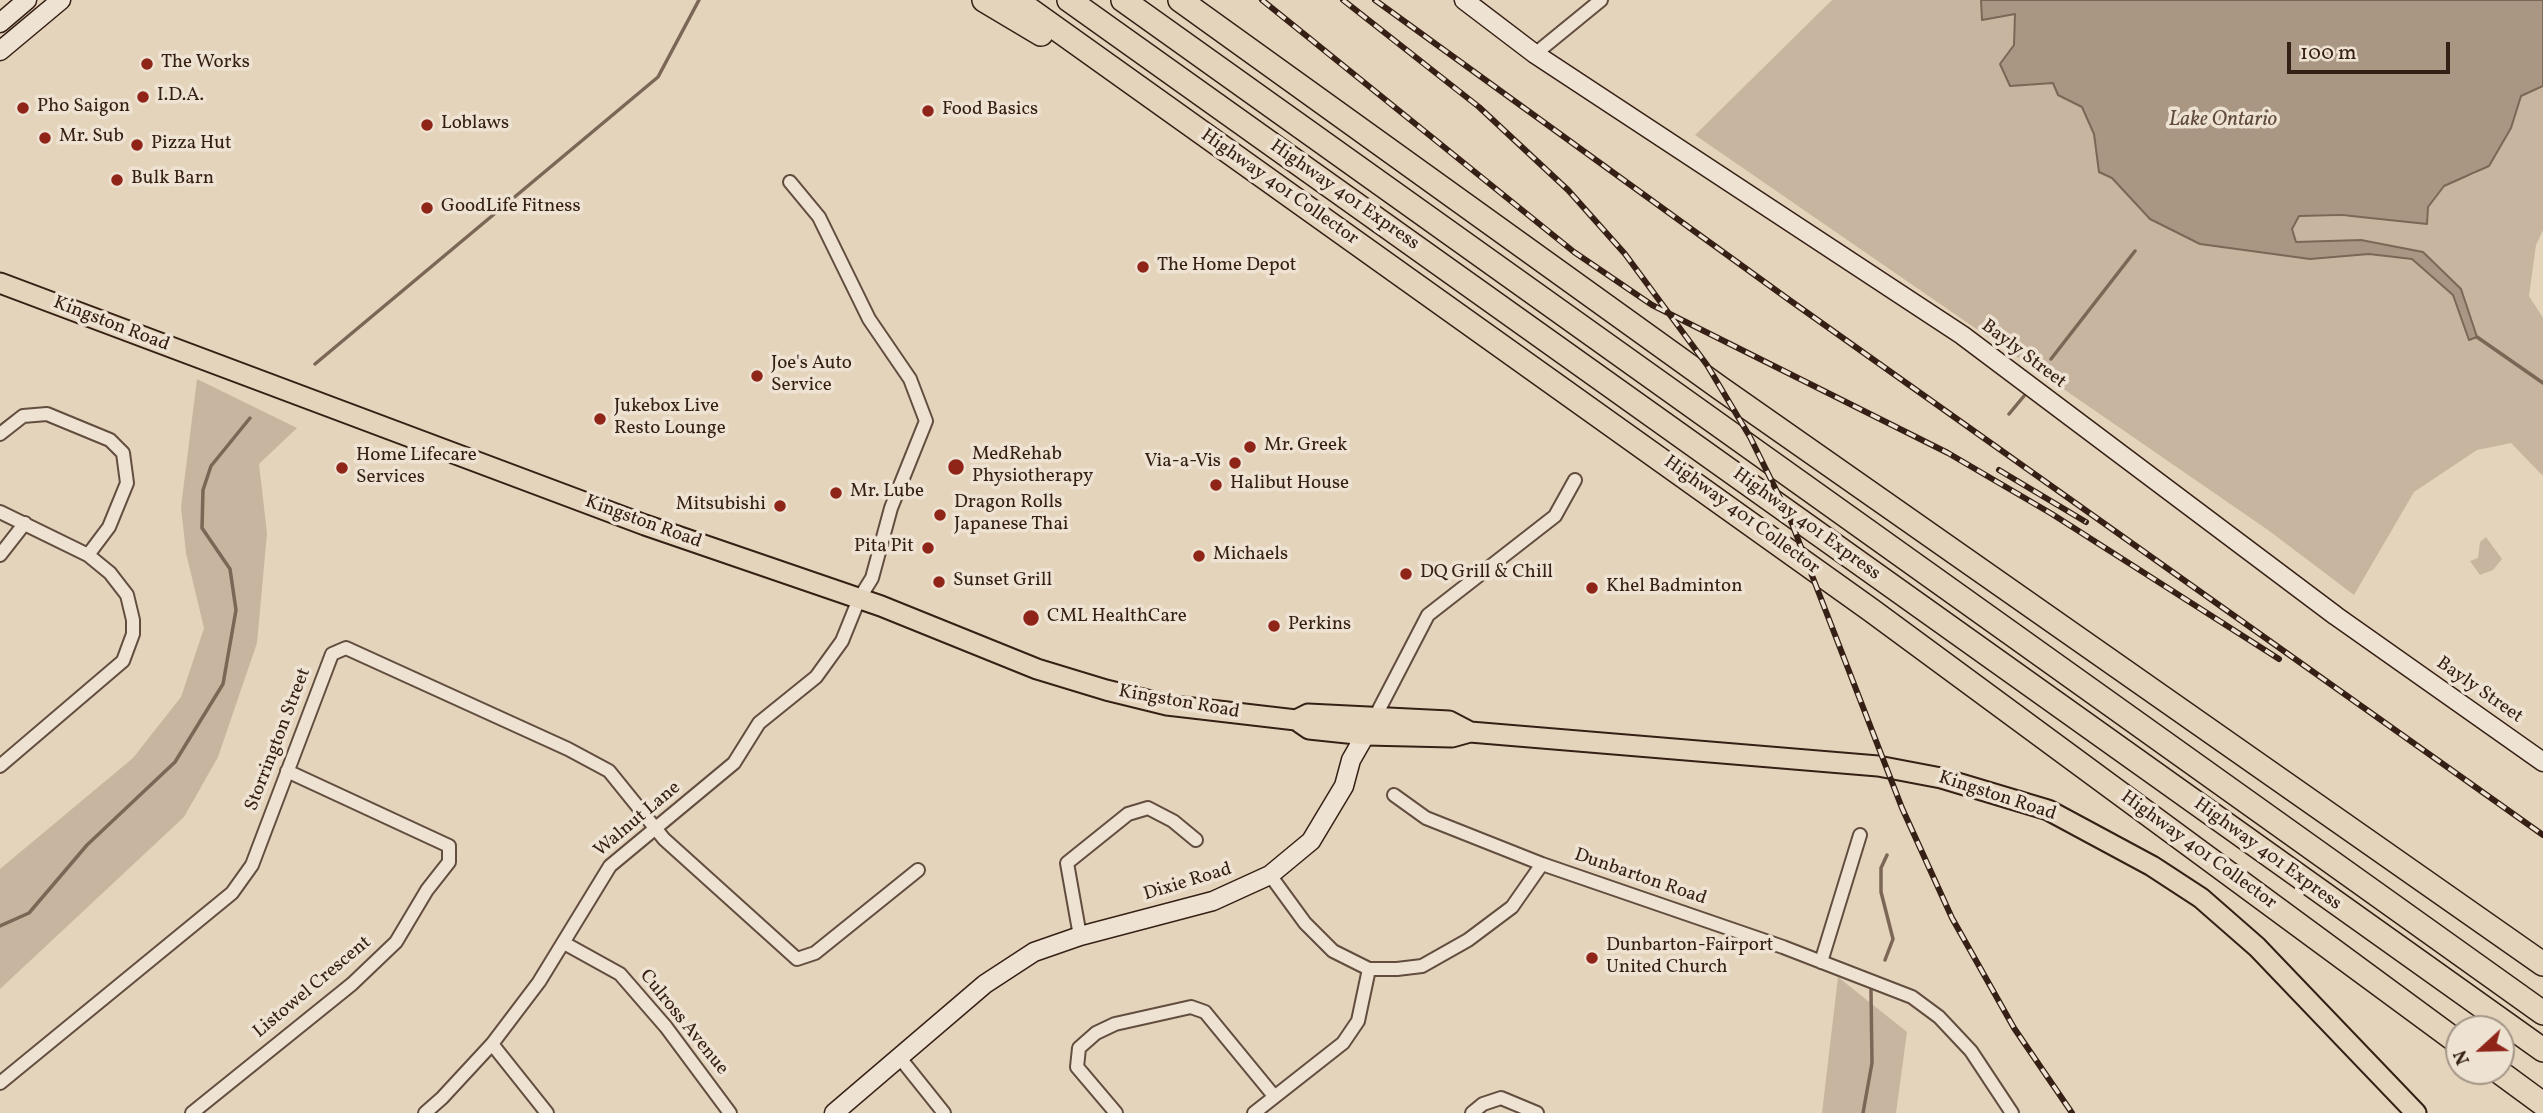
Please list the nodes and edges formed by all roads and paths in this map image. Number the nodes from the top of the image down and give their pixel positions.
1 (27, 0) edge
2 (61, 0) edge
3 (984, 0) edge
4 (1016, 0) edge
5 (1069, 0) edge
6 (1123, 0) edge
7 (1180, 0) edge
8 (1464, 0) edge
9 (1601, 0) edge
10 (0, 23) edge
11 (0, 51) edge
12 (1535, 54) junction
13 (1147, 95) junction
14 (790, 182) dead end
15 (2, 286) edge
16 (0, 434) edge
17 (1575, 480) dead end
18 (0, 512) edge
19 (25, 523) junction
20 (0, 555) edge
21 (88, 555) junction
22 (859, 599) junction
23 (1370, 727) junction
24 (2543, 762) edge
25 (0, 766) edge
26 (287, 771) junction
27 (1394, 795) dead end
28 (655, 828) junction
29 (1860, 835) dead end
30 (1196, 840) dead end
31 (1542, 864) junction
32 (918, 870) dead end
33 (1270, 875) junction
34 (1080, 936) junction
35 (564, 943) junction
36 (1821, 962) junction
37 (2543, 964) edge
38 (1369, 969) junction
39 (2543, 1013) edge
40 (2489, 1015) edge
41 (2515, 1032) edge
42 (2445, 1033) edge
43 (2515, 1036) edge
44 (492, 1044) junction
45 (2543, 1050) edge
46 (900, 1058) junction
47 (2543, 1061) edge
48 (0, 1083) edge
49 (2515, 1083) edge
50 (1274, 1096) junction
51 (2543, 1104) edge
52 (192, 1113) edge
53 (425, 1113) edge
54 (547, 1113) edge
55 (730, 1113) edge
56 (834, 1113) edge
57 (944, 1113) edge
58 (1116, 1113) edge
59 (1254, 1113) edge
60 (1472, 1113) edge
61 (1537, 1113) edge
62 (2012, 1113) edge
63 (2416, 1113) edge

1 - 10 main road
2 - 11 main road
3 - 13 highway
4 - 13 highway, Highway 401 Collector
5 - 40 highway, Highway 401 Express
6 - 39 highway, Highway 401 Express
7 - 37 highway
8 - 12 main road, Bayly Street
9 - 12 street
12 - 24 main road, Bayly Street
13 - 42 highway, Highway 401 Collector
14 - 22 street, Walnut Lane
15 - 22 main road, Kingston Road
16 - 21 street
17 - 23 street, Dixie Road
18 - 19 street
19 - 20 street
19 - 21 street
21 - 25 street
22 - 23 main road, Kingston Road
22 - 28 street, Walnut Lane
23 - 33 main road, Dixie Road
23 - 63 main road, Kingston Road
26 - 28 street, Storrington Street
26 - 48 street, Storrington Street
26 - 52 street, Listowel Crescent
27 - 31 street, Dunbarton Road
28 - 32 street, Storrington Street
28 - 35 street, Walnut Lane
29 - 36 street
30 - 34 street
31 - 36 street, Dunbarton Road
31 - 38 street
33 - 34 main road, Dixie Road
33 - 38 street
34 - 46 main road, Dixie Road
35 - 44 street, Walnut Lane
35 - 55 street, Culross Avenue
36 - 62 street, Dunbarton Road
38 - 50 street
41 - 45 highway, Highway 401 Express
43 - 47 highway
44 - 53 street, Walnut Lane
44 - 54 street
46 - 56 main road, Dixie Road
46 - 57 street
49 - 51 highway
50 - 58 street
50 - 59 street
60 - 61 street

